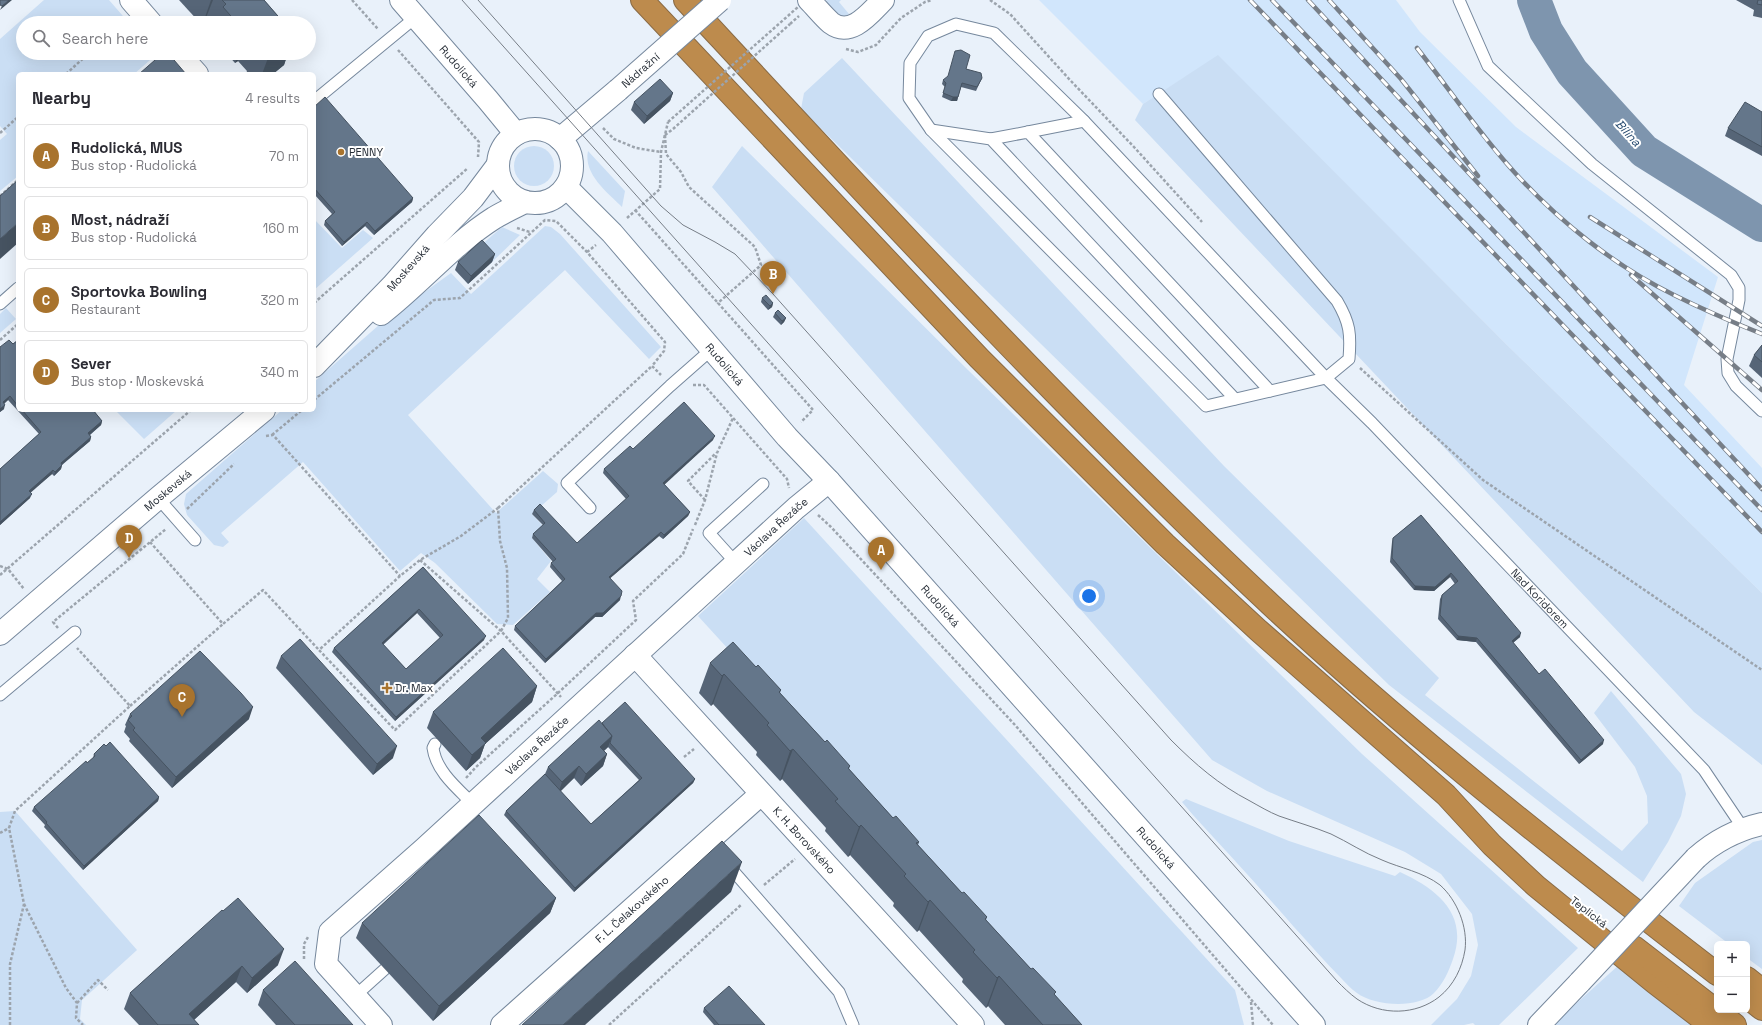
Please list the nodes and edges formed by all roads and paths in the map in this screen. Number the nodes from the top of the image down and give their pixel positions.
1 (131, 0) edge
2 (352, 0) edge
3 (401, 0) edge
4 (642, 0) edge
5 (685, 0) edge
6 (720, 0) edge
7 (883, 0) edge
8 (990, 0) edge
9 (1459, 0) edge
10 (804, 4) edge
11 (145, 16) edge
12 (416, 17) junction
13 (790, 24) dead end
14 (388, 40) junction
15 (81, 60) edge
16 (184, 60) edge
17 (68, 72) edge
18 (195, 72) edge
19 (1159, 94) dead end
20 (316, 99) edge
21 (588, 114) junction
22 (16, 119) edge
23 (1084, 121) junction
24 (931, 130) junction
25 (1028, 132) junction
26 (0, 133) edge
27 (516, 134) junction
28 (665, 135) junction
29 (560, 139) junction
30 (991, 139) junction
31 (661, 152) junction
32 (488, 162) junction
33 (472, 164) dead end
34 (16, 182) edge
35 (566, 186) junction
36 (0, 196) edge
37 (649, 199) dead end
38 (525, 202) junction
39 (635, 210) dead end
40 (1207, 228) dead end
41 (16, 290) edge
42 (316, 301) edge
43 (718, 303) junction
44 (0, 304) edge
45 (16, 326) edge
46 (0, 340) edge
47 (712, 350) junction
48 (1349, 359) junction
49 (316, 364) edge
50 (316, 364) edge
51 (652, 366) junction
52 (661, 376) dead end
53 (1326, 378) junction
54 (692, 385) dead end
55 (1270, 391) junction
56 (316, 398) edge
57 (1235, 399) junction
58 (1762, 411) edge
59 (189, 412) edge
60 (262, 412) edge
61 (733, 418) junction
62 (261, 437) dead end
63 (787, 437) junction
64 (717, 453) junction
65 (766, 456) junction
66 (238, 459) dead end
67 (829, 481) junction
68 (763, 484) dead end
69 (158, 498) junction
70 (705, 500) junction
71 (498, 508) junction
72 (590, 508) dead end
73 (796, 508) junction
74 (177, 520) junction
75 (831, 527) dead end
76 (195, 540) dead end
77 (150, 542) junction
78 (420, 560) junction
79 (736, 563) junction
80 (0, 566) edge
81 (8, 569) junction
82 (0, 575) edge
83 (400, 576) junction
84 (224, 624) junction
85 (501, 631) junction
86 (0, 634) edge
87 (71, 635) junction
88 (319, 650) junction
89 (635, 655) junction
90 (1762, 670) edge
91 (558, 693) junction
92 (0, 695) edge
93 (130, 706) junction
94 (573, 711) junction
95 (435, 744) dead end
96 (476, 767) edge
97 (1468, 778) junction
98 (761, 794) junction
99 (1446, 795) junction
100 (473, 804) junction
101 (1753, 826) edge
102 (9, 828) junction
103 (0, 833) edge
104 (810, 846) junction
105 (723, 859) edge
106 (753, 894) junction
107 (24, 904) junction
108 (1714, 953) edge
109 (385, 969) dead end
110 (1714, 972) edge
111 (1750, 980) edge
112 (108, 990) dead end
113 (1762, 990) edge
114 (355, 996) junction
115 (1750, 999) edge
116 (1251, 1001) junction
117 (77, 1003) junction
118 (1762, 1009) edge
119 (10, 1025) edge
120 (83, 1025) edge
121 (381, 1025) edge
122 (502, 1025) edge
123 (610, 1025) edge
124 (853, 1025) edge
125 (973, 1025) edge
126 (1253, 1025) edge
127 (1273, 1025) edge
128 (1314, 1025) edge
129 (1539, 1025) edge
130 (1710, 1025) edge
131 (1735, 1025) edge

1 - 11 street
2 - 14 path
3 - 12 street, Rudolická
4 - 99 highway
5 - 97 highway
6 - 21 street, Nádražní, bridge
7 - 10 street
8 - 40 path
9 - 58 lane
10 - 28 path, bridge
12 - 14 lane
12 - 27 street, Rudolická
13 - 28 path, bridge
14 - 20 lane
14 - 32 path
15 - 17 path
16 - 18 street
19 - 48 lane
21 - 29 street, Nádražní
21 - 31 path
22 - 26 path
23 - 24 lane, Nad Koridorem
23 - 25 lane
23 - 53 lane, Nad Koridorem
24 - 30 lane
24 - 57 lane, Nad Koridorem
25 - 30 lane
25 - 55 lane
27 - 29 street
27 - 32 street
28 - 31 path
28 - 43 path
29 - 35 street
30 - 57 lane
31 - 37 path
32 - 38 street
32 - 49 street, Moskevská
33 - 42 path
34 - 36 path
35 - 38 street
35 - 47 street, Rudolická
38 - 50 street, Moskevská
39 - 43 path
41 - 44 lane
43 - 63 path
45 - 46 path
47 - 63 street, Rudolická
47 - 72 lane
48 - 53 lane
48 - 90 path
51 - 52 path
51 - 56 path
51 - 71 path
53 - 55 lane
53 - 101 lane, Nad Koridorem
54 - 61 path
55 - 57 lane
59 - 81 path
60 - 69 street, Moskevská
61 - 64 path
61 - 65 path
62 - 83 path
63 - 65 path
63 - 67 street, Rudolická
64 - 70 path
64 - 70 path
65 - 73 path
66 - 74 path
67 - 73 street, Václava Řezáče
67 - 128 street, Rudolická
68 - 79 lane
69 - 74 lane
69 - 86 street, Moskevská
70 - 91 path
71 - 78 path
71 - 85 path
73 - 79 street, Václava Řezáče
74 - 76 lane
74 - 77 path
75 - 116 path
77 - 84 path
77 - 87 path
78 - 83 path
78 - 85 path
79 - 89 street, Václava Řezáče
80 - 81 path
81 - 82 path
83 - 88 path
84 - 88 path
84 - 93 path
85 - 88 path
85 - 91 path
87 - 92 lane
87 - 93 path
89 - 94 street, Václava Řezáče
89 - 98 street, K. H. Borovského
91 - 94 path
91 - 96 path
93 - 102 path
94 - 100 street, Václava Řezáče
95 - 100 lane
97 - 108 highway
97 - 110 highway
98 - 104 street, K. H. Borovského
98 - 122 street, F. L. Čelakovského
99 - 130 highway
99 - 131 highway, Teplická
100 - 114 street, Václava Řezáče
101 - 129 street, bridge
102 - 103 path
102 - 107 path
104 - 106 path
104 - 125 street, K. H. Borovského
105 - 106 lane
106 - 123 path
106 - 124 lane
107 - 117 path
107 - 119 path
109 - 114 lane
111 - 113 highway
112 - 117 path
114 - 121 street, Václava Řezáče
115 - 118 highway
116 - 126 path
116 - 127 path
117 - 120 path

